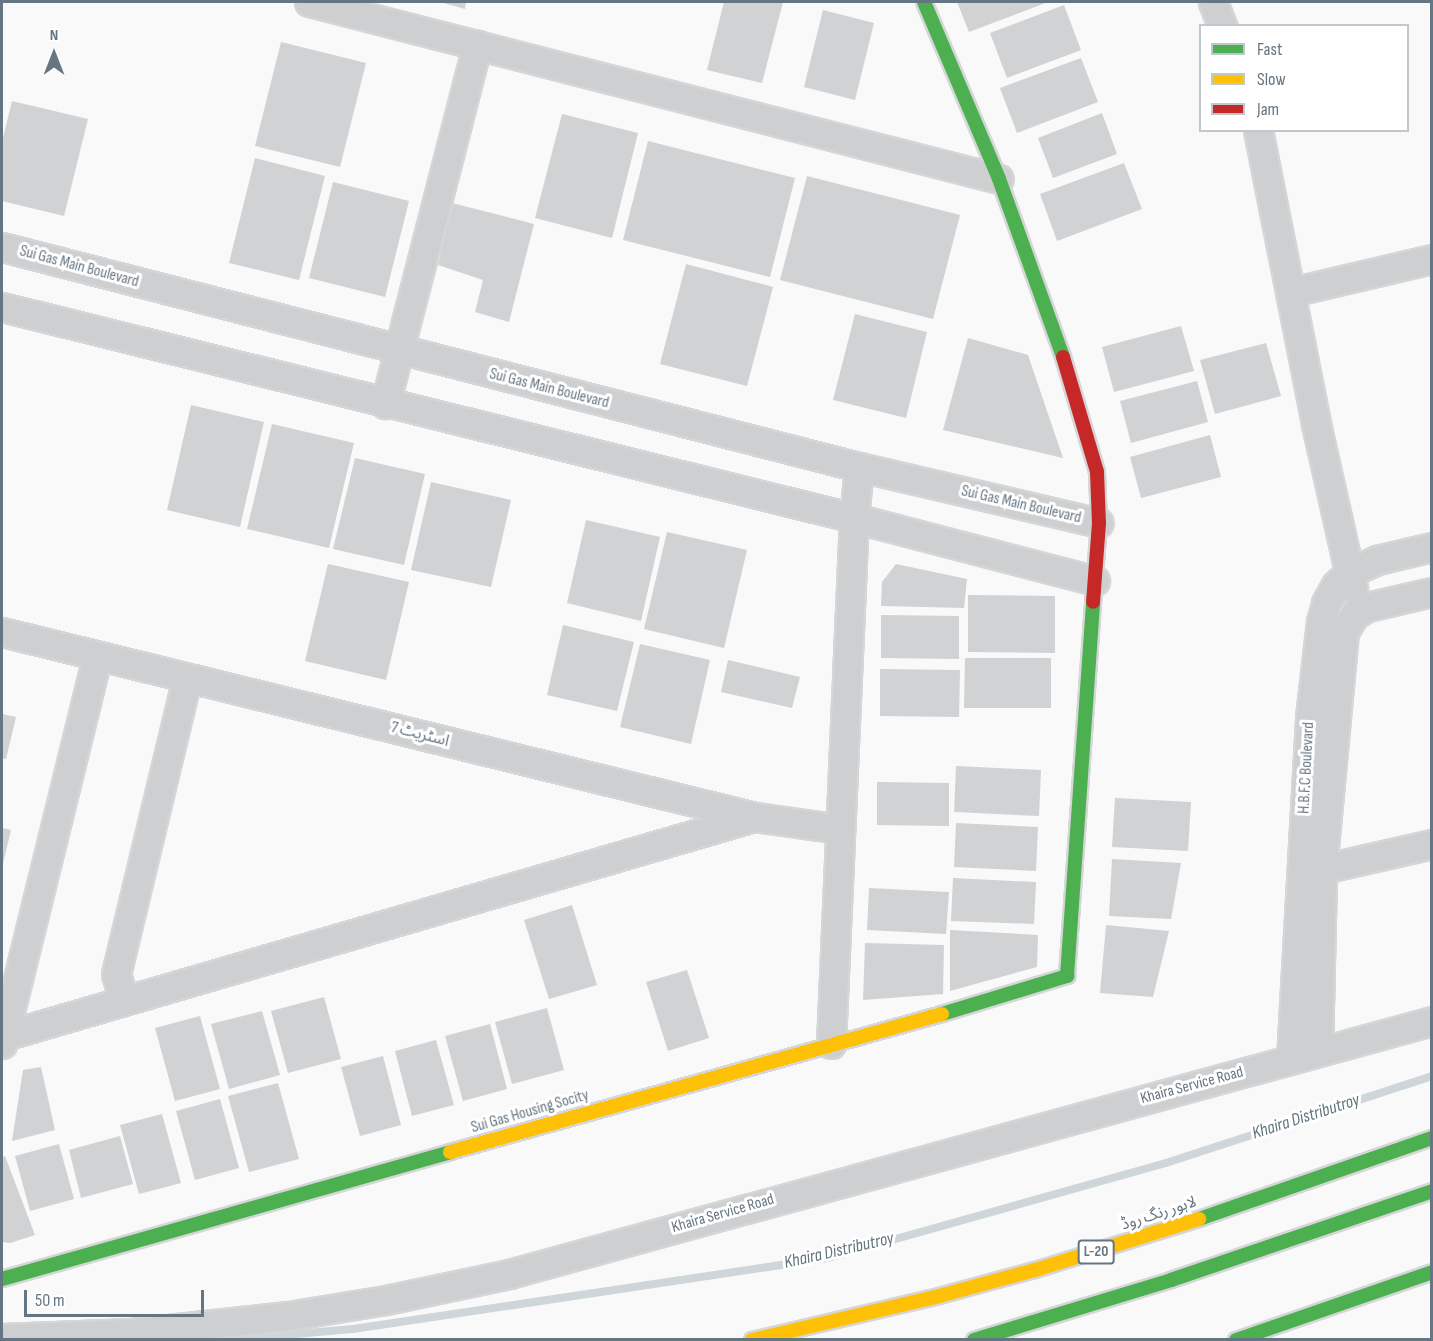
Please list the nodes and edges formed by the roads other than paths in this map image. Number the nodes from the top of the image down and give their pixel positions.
1 (309, 2) edge
2 (924, 2) edge
3 (1213, 2) edge
4 (1221, 24) edge
5 (477, 45) junction
6 (1258, 132) edge
7 (999, 179) junction
8 (2, 247) edge
9 (1431, 259) edge
10 (1291, 292) junction
11 (2, 308) edge
12 (398, 350) junction
13 (385, 404) junction
14 (859, 467) junction
15 (854, 518) junction
16 (1099, 523) junction
17 (1431, 547) edge
18 (1348, 573) junction
19 (1095, 581) junction
20 (1431, 592) edge
21 (1359, 610) junction
22 (2, 632) edge
23 (97, 656) junction
24 (188, 678) junction
25 (755, 817) junction
26 (840, 830) junction
27 (1431, 844) edge
28 (1322, 869) junction
29 (124, 1000) junction
30 (1431, 1021) edge
31 (3, 1040) edge
32 (831, 1044) junction
33 (1318, 1052) junction
34 (1291, 1059) junction
35 (1431, 1138) edge
36 (1431, 1191) edge
37 (1431, 1272) edge
38 (2, 1279) edge
39 (2, 1338) edge
40 (752, 1340) edge
41 (974, 1340) edge
42 (1236, 1340) edge

1 - 5 street
2 - 7 main road
3 - 4 street
5 - 7 street
5 - 12 street
6 - 10 street
7 - 16 main road
8 - 12 street, Sui Gas Main Boulevard
9 - 10 street
10 - 18 street
11 - 13 street
12 - 13 street
12 - 14 street, Sui Gas Main Boulevard
13 - 15 street
14 - 15 street
14 - 16 street, Sui Gas Main Boulevard
15 - 19 street
15 - 26 street
16 - 19 main road
17 - 18 street, H.B.F.C Boulevard
18 - 21 street
18 - 34 street, H.B.F.C Boulevard
19 - 32 main road, Sui Gas Housing Socity
20 - 21 street
21 - 28 street, H.B.F.C Boulevard
22 - 23 street, اسٹریٹ 7
23 - 24 street, اسٹریٹ 7
23 - 31 street
24 - 25 street, اسٹریٹ 7
24 - 29 street
25 - 26 street, اسٹریٹ 7
25 - 29 street
26 - 32 street
27 - 28 street
28 - 33 street, H.B.F.C Boulevard
29 - 31 street
30 - 33 street, Khaira Service Road
32 - 38 main road, Sui Gas Housing Socity
33 - 34 street, Khaira Service Road
34 - 39 street, Khaira Service Road
35 - 40 main road, لاہور رنگ روڈ / L-20
36 - 41 main road
37 - 42 main road

